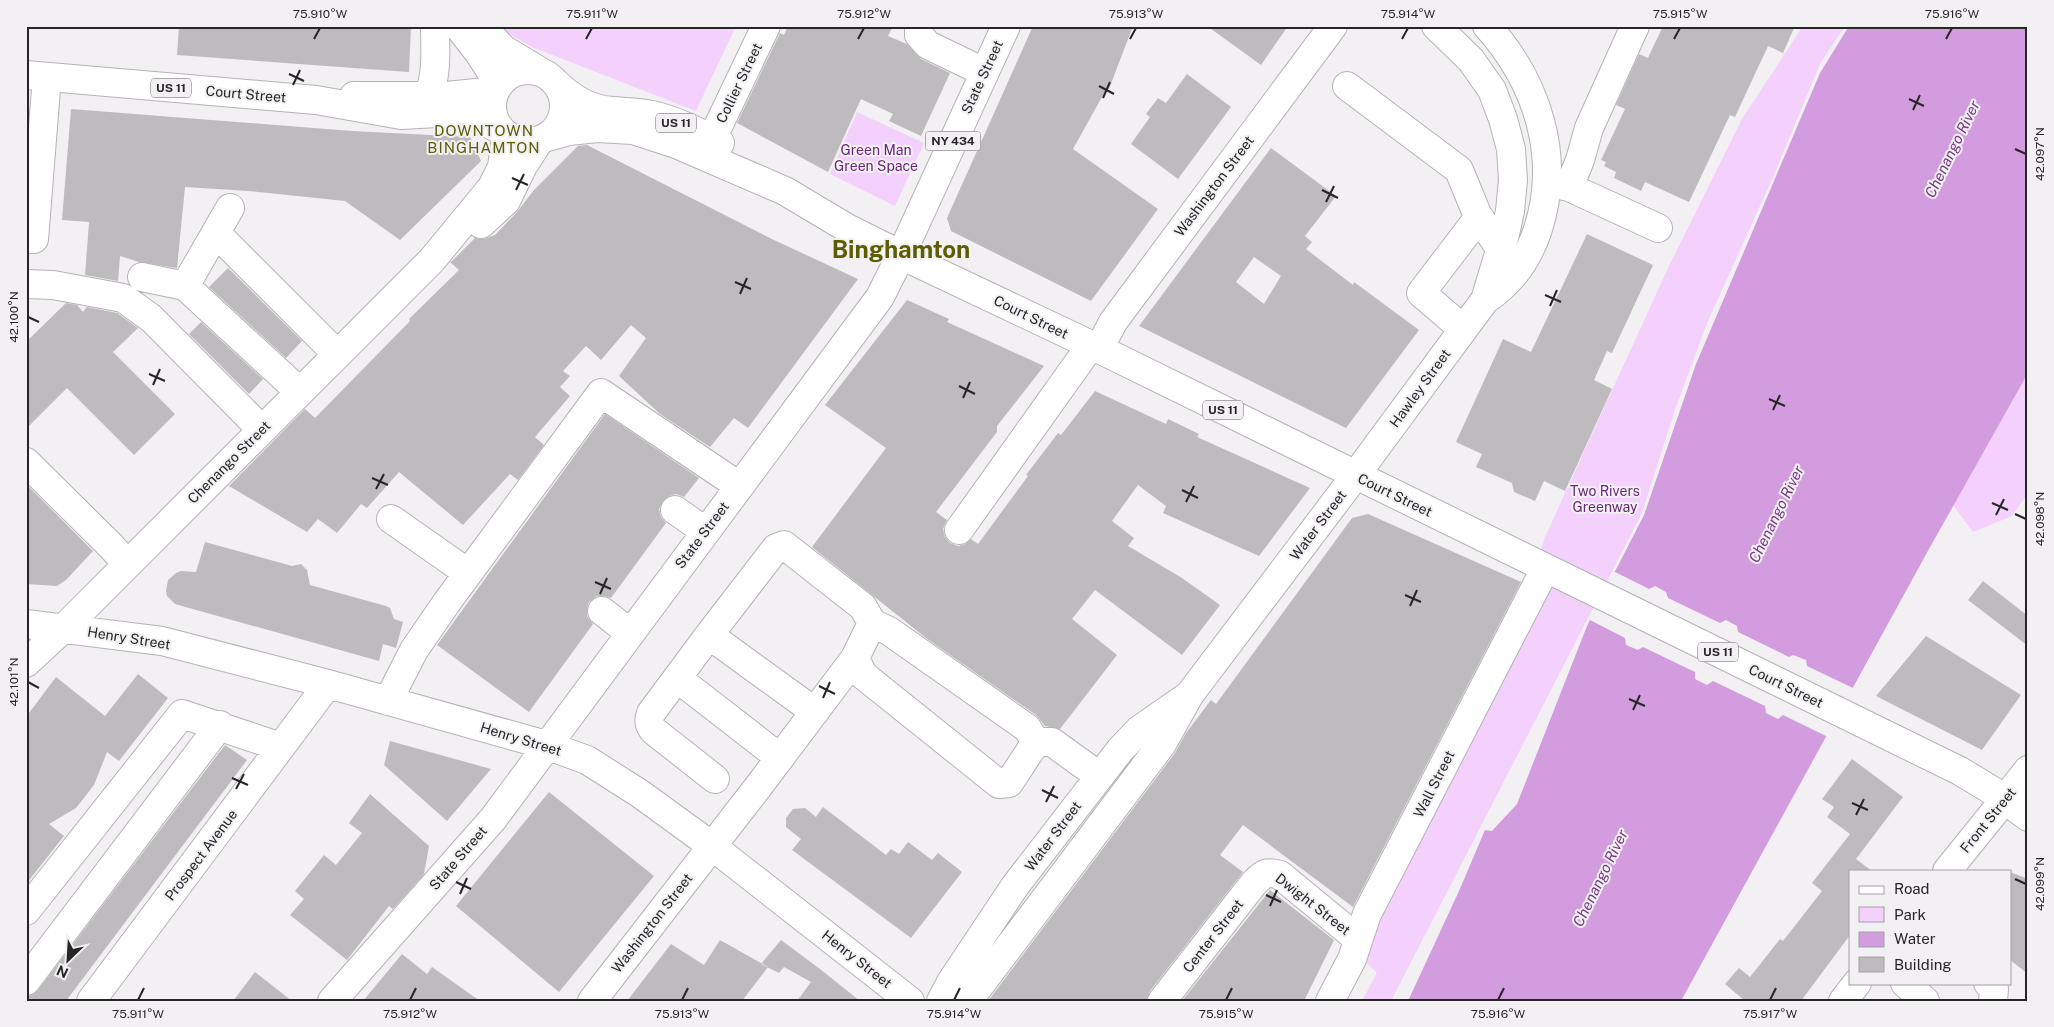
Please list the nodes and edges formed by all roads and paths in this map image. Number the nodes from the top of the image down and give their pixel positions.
1 (435, 26) edge
2 (458, 26) edge
3 (480, 26) edge
4 (766, 26) edge
5 (919, 26) edge
6 (1006, 26) edge
7 (1333, 26) edge
8 (1436, 26) edge
9 (1488, 26) edge
10 (1635, 26) edge
11 (984, 72) junction
12 (37, 76) edge
13 (549, 78) junction
14 (1347, 86) dead end
15 (497, 87) junction
16 (427, 96) junction
17 (316, 100) junction
18 (502, 132) junction
19 (543, 139) junction
20 (712, 139) junction
21 (1513, 180) junction
22 (1558, 185) junction
23 (784, 192) junction
24 (230, 208) dead end
25 (1479, 217) junction
26 (1658, 228) dead end
27 (217, 234) junction
28 (26, 239) edge
29 (1501, 250) junction
30 (901, 255) junction
31 (432, 260) junction
32 (142, 277) dead end
33 (26, 284) edge
34 (185, 286) junction
35 (1485, 300) junction
36 (1463, 330) junction
37 (1095, 347) junction
38 (338, 354) junction
39 (300, 392) junction
40 (262, 430) junction
41 (26, 462) edge
42 (1355, 476) junction
43 (739, 486) junction
44 (675, 510) dead end
45 (391, 519) dead end
46 (959, 530) dead end
47 (705, 531) junction
48 (127, 564) junction
49 (468, 573) junction
50 (1556, 574) junction
51 (602, 611) dead end
52 (872, 623) junction
53 (26, 624) edge
54 (63, 629) junction
55 (26, 632) edge
56 (630, 633) junction
57 (709, 635) junction
58 (854, 658) junction
59 (26, 663) edge
60 (677, 678) junction
61 (328, 684) junction
62 (1190, 694) junction
63 (388, 701) junction
64 (815, 712) junction
65 (220, 725) junction
66 (1036, 742) junction
67 (546, 745) junction
68 (281, 747) junction
69 (780, 758) junction
70 (2028, 770) edge
71 (715, 779) dead end
72 (1096, 779) junction
73 (2005, 799) junction
74 (1119, 801) junction
75 (2028, 817) edge
76 (712, 846) junction
77 (1040, 853) junction
78 (1948, 870) edge
79 (1265, 872) joint
80 (1065, 873) junction
81 (26, 911) edge
82 (1357, 942) junction
83 (26, 981) edge
84 (1856, 984) edge
85 (1905, 984) edge
86 (1989, 984) edge
87 (91, 1001) edge
88 (332, 1001) edge
89 (592, 1001) edge
90 (910, 1001) edge
91 (941, 1001) edge
92 (968, 1001) edge
93 (1162, 1001) edge
94 (1330, 1001) edge
95 (1843, 1001) edge
96 (1925, 1001) edge
97 (1993, 1001) edge

1 - 16 street
2 - 15 street
3 - 13 street, Court Street
4 - 20 street, Collier Street
5 - 11 street
6 - 11 street, State Street / NY 434
7 - 37 street, Washington Street
8 - 21 street, Hawley Street
9 - 22 street, Hawley Street
10 - 22 street
11 - 30 street, State Street / NY 434
12 - 17 street, Court Street / US 11
12 - 28 street
13 - 15 street, US 11
13 - 19 street
13 - 20 street, Court Street / US 11
14 - 25 street
15 - 16 street, Court Street / US 11
15 - 18 street
16 - 17 street, Court Street / US 11
17 - 18 street, Court Street / US 11
18 - 19 street, US 11
18 - 31 street, Chenango Street
19 - 23 street, Court Street / US 11
19 - 31 street, Chenango Street
20 - 23 street, Court Street / US 11
21 - 22 street
21 - 29 street, Hawley Street
22 - 26 street
22 - 35 street, Hawley Street
23 - 30 street, Court Street / US 11
24 - 27 street
25 - 29 street
25 - 36 street
27 - 34 street
27 - 38 street
29 - 35 street, Hawley Street
30 - 37 street, Court Street / US 11
30 - 43 street, State Street
31 - 38 street, Chenango Street
32 - 34 street
33 - 40 street
34 - 39 street
35 - 36 street, Hawley Street
36 - 42 street, Hawley Street
37 - 42 street, Court Street / US 11
37 - 46 street, Washington Street
38 - 39 street, Chenango Street
39 - 40 street, Chenango Street
40 - 48 street, Chenango Street
41 - 48 street
42 - 50 street, Court Street / US 11
42 - 62 street, Water Street
43 - 47 street, State Street
43 - 49 street
44 - 47 street
45 - 49 street
47 - 56 street, State Street
48 - 54 street, Chenango Street
49 - 63 street
50 - 73 street, Court Street / US 11
50 - 82 street, Wall Street
51 - 56 street
52 - 57 street
52 - 58 street, Washington Street
52 - 66 street
53 - 54 street, Henry Street
54 - 55 street, Henry Street
54 - 59 street, Chenango Street
54 - 61 street, Henry Street
56 - 67 street, State Street
57 - 60 street
57 - 64 street
58 - 64 street, Washington Street
58 - 66 street
60 - 69 street
60 - 71 street
61 - 63 street, Henry Street
61 - 68 street, Prospect Avenue
62 - 72 street, Water Street
62 - 74 street, Water Street
63 - 67 street, Henry Street
64 - 69 street, Washington Street
65 - 68 street
65 - 81 street
65 - 83 street
66 - 72 street
67 - 76 street, Henry Street
67 - 88 street, State Street
68 - 87 street, Prospect Avenue
69 - 76 street, Washington Street
70 - 73 street, Front Street
72 - 74 street
72 - 77 street, Water Street
73 - 75 street, Court Street
73 - 78 street, Front Street
74 - 80 street, Water Street
76 - 89 street, Washington Street
76 - 90 street, Henry Street
77 - 80 street
77 - 91 street, Water Street
79 - 82 street, Dwight Street
79 - 93 street, Center Street
80 - 92 street, Water Street
82 - 94 street, Wall Street
84 - 95 street
85 - 96 street
86 - 97 street

